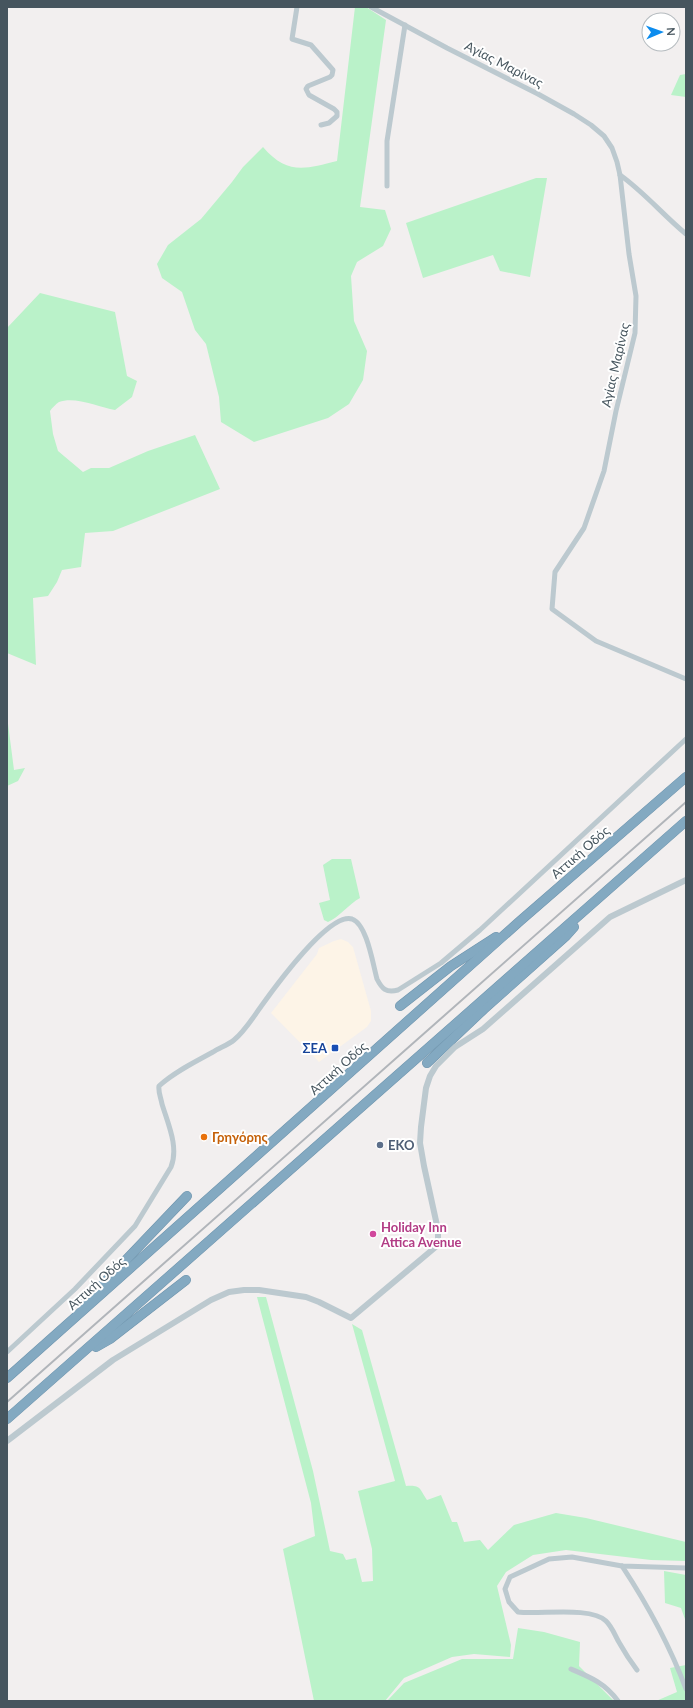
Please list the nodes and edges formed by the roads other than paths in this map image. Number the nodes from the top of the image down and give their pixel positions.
1 (297, 7) edge
2 (372, 7) edge
3 (405, 26) junction
4 (321, 124) dead end
5 (620, 175) junction
6 (387, 186) dead end
7 (686, 234) edge
8 (686, 680) edge
9 (686, 739) edge
10 (686, 777) edge
11 (686, 821) edge
12 (686, 880) edge
13 (602, 896) junction
14 (520, 921) junction
15 (400, 1006) dead end
16 (427, 1063) dead end
17 (187, 1196) dead end
18 (186, 1280) dead end
19 (63, 1329) junction
20 (7, 1352) edge
21 (82, 1354) junction
22 (7, 1378) edge
23 (7, 1419) edge
24 (7, 1441) edge
25 (622, 1566) junction
26 (686, 1568) edge
27 (571, 1669) dead end
28 (637, 1670) dead end
29 (686, 1689) edge
30 (618, 1701) edge

1 - 4 street
2 - 3 street, Αγίας Μαρίνας
3 - 5 street, Αγίας Μαρίνας
3 - 6 street
5 - 7 street
5 - 8 street, Αγίας Μαρίνας
9 - 20 street
10 - 14 highway, Αττική Οδός
11 - 13 highway
12 - 24 street
13 - 16 highway
13 - 21 highway
14 - 15 highway
14 - 19 highway, Αττική Οδός
17 - 19 highway
18 - 21 highway
19 - 22 highway, Αττική Οδός
21 - 23 highway
25 - 26 street
25 - 28 street
25 - 29 street
27 - 30 street

